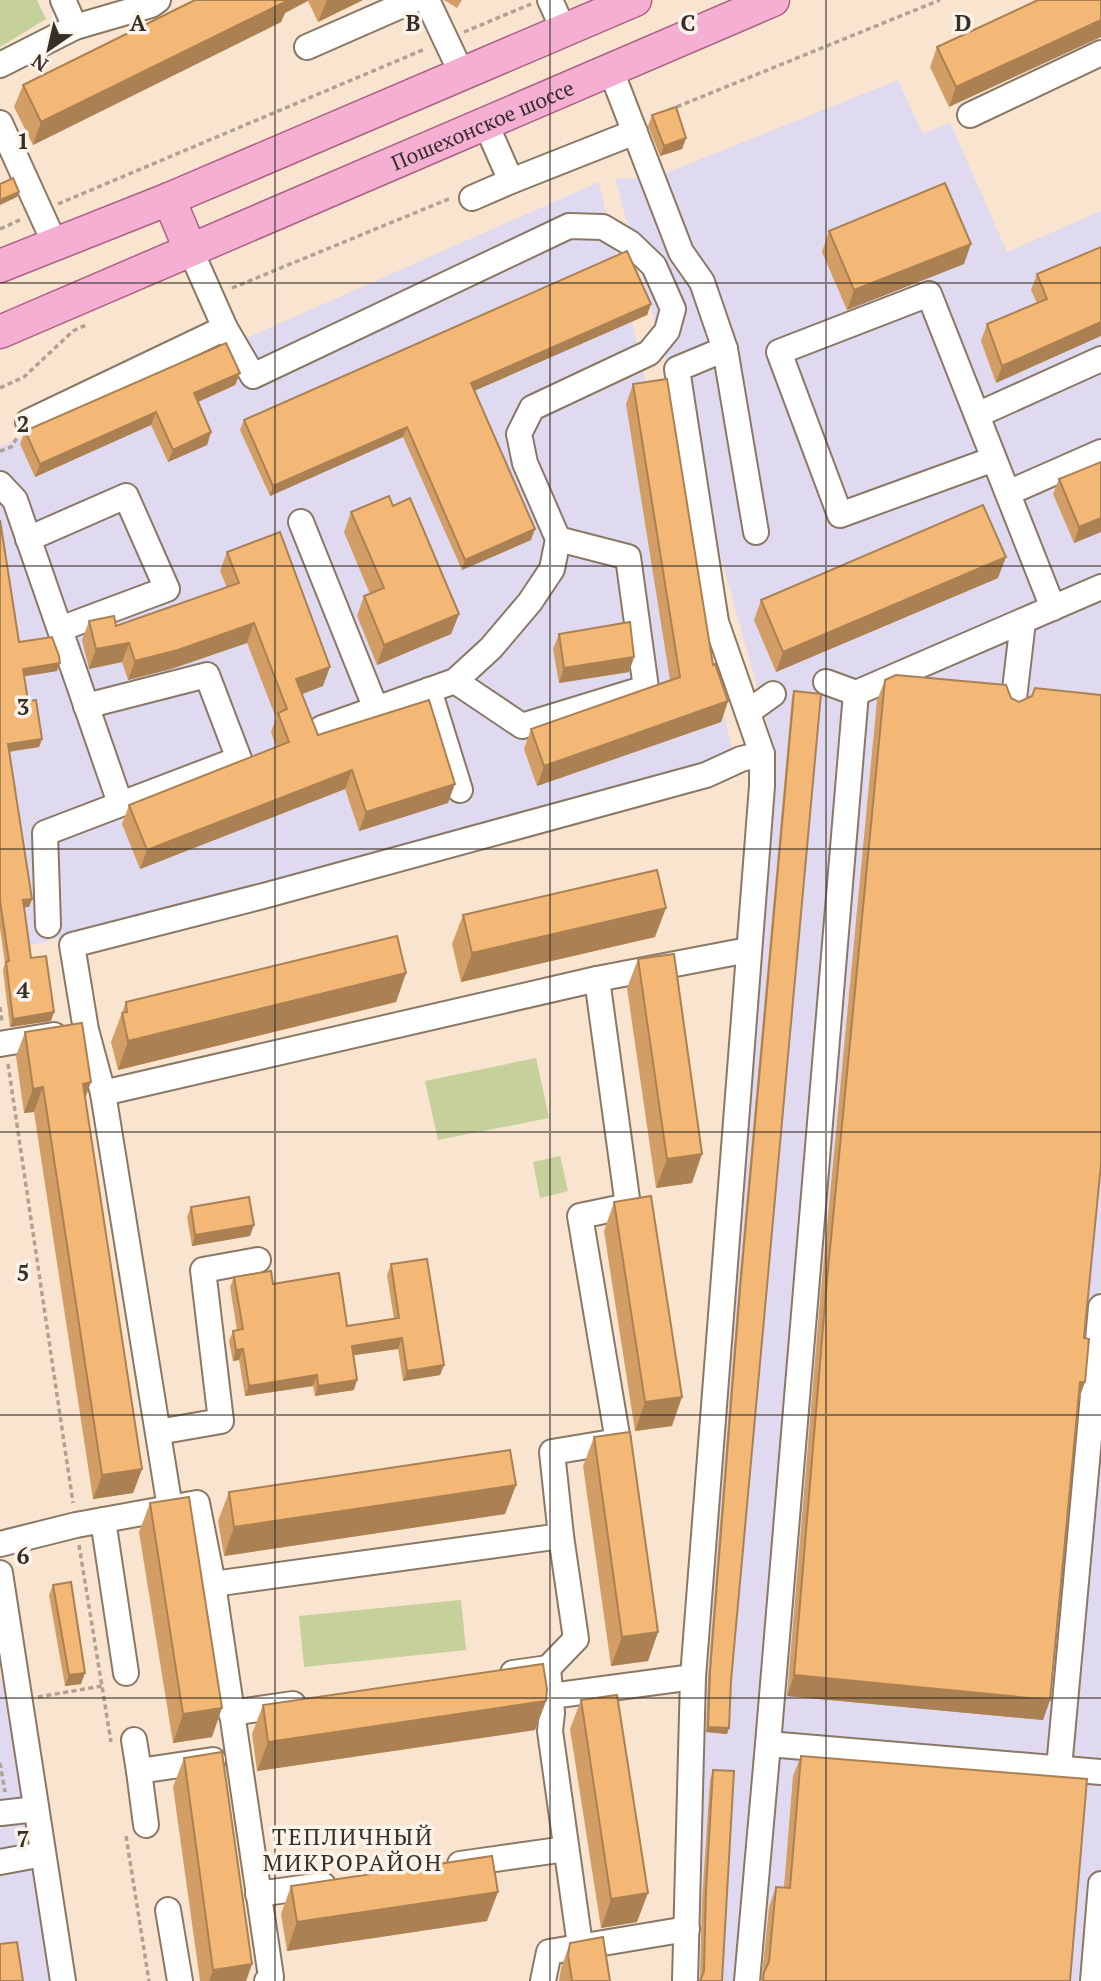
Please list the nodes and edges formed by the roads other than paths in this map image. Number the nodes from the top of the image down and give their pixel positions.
1 (63, 0) edge
2 (158, 0) edge
3 (414, 0) edge
4 (427, 0) edge
5 (550, 0) edge
6 (635, 0) edge
7 (773, 0) edge
8 (75, 27) junction
9 (564, 31) junction
10 (307, 47) dead end
11 (1101, 53) edge
12 (0, 65) edge
13 (610, 68) junction
14 (462, 74) junction
15 (970, 115) dead end
16 (485, 122) junction
17 (0, 124) edge
18 (635, 132) junction
19 (5, 148) edge
20 (511, 181) junction
21 (472, 198) dead end
22 (169, 199) junction
23 (55, 244) junction
24 (190, 249) junction
25 (0, 266) edge
26 (225, 328) junction
27 (0, 332) edge
28 (725, 349) junction
29 (1101, 359) edge
30 (977, 415) junction
31 (28, 422) dead end
32 (1101, 452) edge
33 (994, 459) junction
34 (0, 484) edge
35 (1008, 493) junction
36 (301, 522) dead end
37 (756, 532) dead end
38 (28, 539) junction
39 (558, 539) junction
40 (1101, 587) edge
41 (1053, 607) junction
42 (1023, 621) junction
43 (60, 629) junction
44 (455, 681) junction
45 (826, 682) dead end
46 (429, 690) junction
47 (856, 693) junction
48 (773, 694) dead end
49 (86, 706) junction
50 (1013, 707) edge
51 (376, 709) junction
52 (748, 712) junction
53 (323, 728) dead end
54 (762, 754) junction
55 (460, 790) dead end
56 (120, 803) junction
57 (48, 925) dead end
58 (748, 950) junction
59 (597, 978) junction
60 (86, 1030) junction
61 (3, 1043) edge
62 (103, 1093) junction
63 (258, 1260) dead end
64 (1101, 1307) edge
65 (158, 1432) junction
66 (170, 1508) junction
67 (103, 1520) junction
68 (561, 1536) junction
69 (0, 1545) edge
70 (0, 1573) edge
71 (213, 1584) junction
72 (4, 1633) edge
73 (7, 1666) edge
74 (548, 1668) junction
75 (126, 1674) dead end
76 (493, 1676) edge
77 (693, 1677) junction
78 (551, 1696) junction
79 (314, 1701) edge
80 (231, 1713) junction
81 (134, 1740) dead end
82 (768, 1744) junction
83 (238, 1756) junction
84 (1059, 1768) junction
85 (139, 1771) junction
86 (1101, 1772) edge
87 (36, 1809) junction
88 (2, 1814) edge
89 (136, 1829) road end
90 (566, 1849) junction
91 (43, 1854) junction
92 (0, 1862) edge
93 (432, 1868) edge
94 (352, 1880) edge
95 (1101, 1884) edge
96 (258, 1894) junction
97 (168, 1910) dead end
98 (687, 1929) junction
99 (580, 1945) junction
100 (63, 1981) edge
101 (180, 1981) edge
102 (267, 1981) edge
103 (543, 1981) edge
104 (685, 1981) edge
105 (747, 1981) edge
106 (1093, 1981) edge

1 - 8 street
2 - 8 street
3 - 10 street
4 - 14 street
5 - 9 street
6 - 9 main road
7 - 13 main road, Пошехонское шоссе
8 - 12 street
9 - 14 main road
11 - 15 street
13 - 16 main road, Пошехонское шоссе
13 - 18 street
14 - 22 main road
16 - 20 street
16 - 24 main road, Пошехонское шоссе
17 - 19 street
18 - 20 street
18 - 28 street
19 - 23 street
20 - 21 street
22 - 23 main road
22 - 24 main road
23 - 25 main road
24 - 26 street
24 - 27 main road, Пошехонское шоссе
26 - 31 street
26 - 39 street
28 - 37 street
28 - 52 street
29 - 30 street
30 - 33 street
30 - 33 street
32 - 35 street
33 - 35 street
34 - 38 street
35 - 41 street
36 - 51 street
38 - 43 street
38 - 43 street
39 - 44 street
39 - 44 street
40 - 41 street
41 - 42 street
42 - 47 street
42 - 50 street
43 - 49 street
44 - 46 street
45 - 47 street
46 - 51 street
46 - 55 street
47 - 82 street
48 - 52 street
49 - 56 street
49 - 56 street
51 - 53 street
52 - 54 street
54 - 58 street
54 - 60 street
56 - 57 street
58 - 59 street
58 - 77 street
59 - 62 street
59 - 68 street
60 - 61 street
60 - 62 street
62 - 65 street
63 - 65 street
64 - 84 street
65 - 66 street
66 - 67 street
66 - 71 street
67 - 69 street
67 - 75 street
68 - 71 street
68 - 74 street
70 - 72 street
71 - 80 street
72 - 73 street
73 - 87 street
74 - 76 street
74 - 78 street
77 - 78 street
77 - 98 street
78 - 90 street
79 - 80 street
80 - 83 street
81 - 85 street
82 - 84 street
82 - 105 street
83 - 85 street
83 - 96 street
84 - 86 street
85 - 89 street
87 - 88 street
87 - 91 street
90 - 93 street
90 - 99 street
91 - 92 street
91 - 100 street
94 - 96 street
95 - 106 street
96 - 102 street
97 - 101 street
98 - 99 street
98 - 104 street
99 - 103 street

